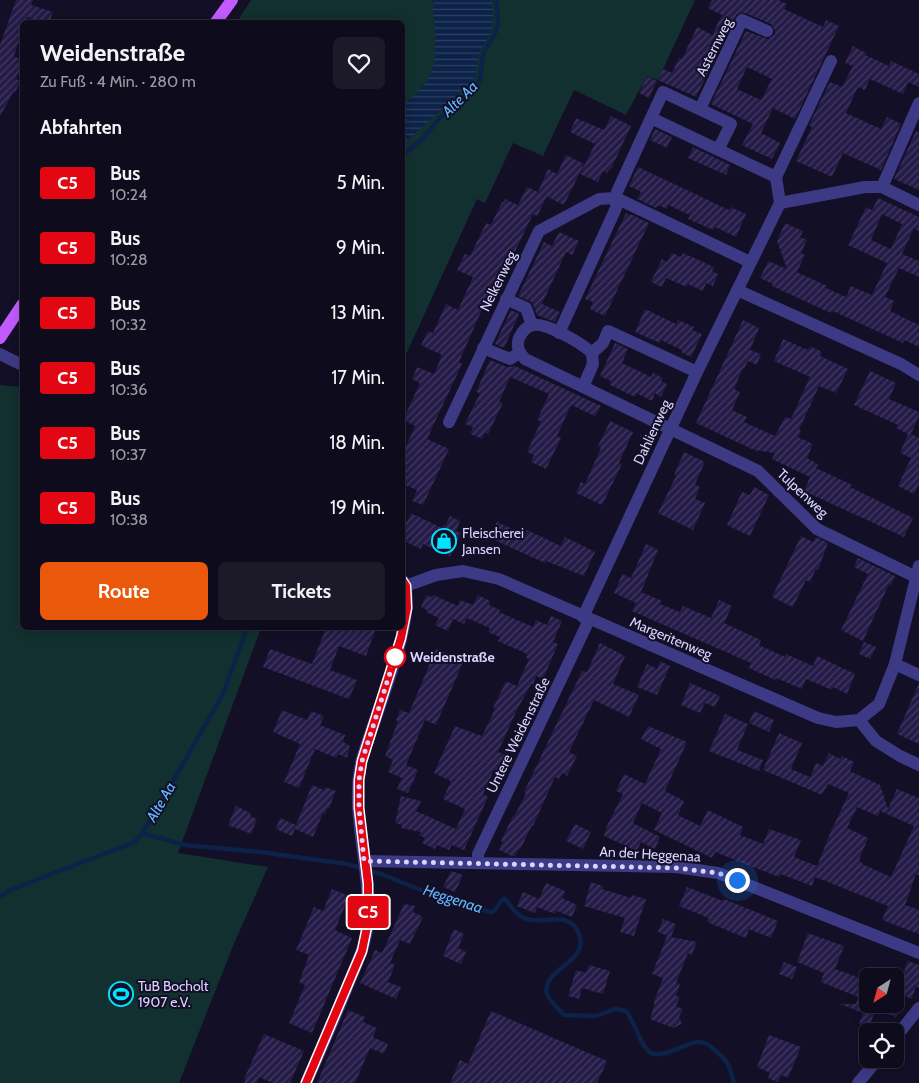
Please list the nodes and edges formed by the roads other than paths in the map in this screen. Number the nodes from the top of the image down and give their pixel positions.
1 (232, 0) edge
2 (217, 20) edge
3 (767, 32) dead end
4 (831, 61) dead end
5 (919, 103) edge
6 (700, 110) junction
7 (651, 118) junction
8 (718, 150) junction
9 (776, 178) junction
10 (882, 187) junction
11 (616, 198) junction
12 (780, 203) junction
13 (919, 205) edge
14 (750, 262) junction
15 (737, 290) junction
16 (506, 298) junction
17 (20, 308) edge
18 (532, 325) junction
19 (559, 332) junction
20 (3, 334) edge
21 (484, 348) junction
22 (519, 353) junction
23 (592, 353) junction
24 (0, 354) edge
25 (20, 364) edge
26 (697, 372) junction
27 (919, 375) edge
28 (583, 386) junction
29 (449, 422) dead end
30 (670, 429) junction
31 (918, 572) edge
32 (405, 583) edge
33 (405, 591) edge
34 (405, 618) edge
35 (586, 618) junction
36 (403, 630) edge
37 (895, 664) junction
38 (919, 675) edge
39 (859, 720) junction
40 (919, 765) edge
41 (364, 861) junction
42 (478, 863) junction
43 (919, 953) edge
44 (919, 1008) edge
45 (904, 1027) edge
46 (870, 1068) edge
47 (306, 1083) edge
48 (858, 1083) edge

1 - 2 main road
3 - 6 street, Asternweg
4 - 9 street
5 - 10 street
6 - 7 street
6 - 8 street
7 - 8 street
7 - 11 street
8 - 9 street
9 - 12 street
10 - 12 street
10 - 13 street
11 - 14 street
11 - 16 street, Nelkenweg
11 - 19 street
12 - 14 street, Dahlienweg
14 - 15 street, Dahlienweg
15 - 26 street, Dahlienweg
15 - 27 street
16 - 18 street
16 - 21 street, Nelkenweg
17 - 20 main road
18 - 19 street
18 - 22 street
19 - 23 street
21 - 22 street
21 - 29 street, Nelkenweg
22 - 28 street
23 - 26 street
23 - 28 street
24 - 25 street
26 - 30 street, Dahlienweg
28 - 30 street
30 - 31 street, Tulpenweg
30 - 35 street, Dahlienweg
31 - 37 street
32 - 35 street, Margeritenweg
33 - 34 street
35 - 39 street, Margeritenweg
35 - 42 street, Untere Weidenstraße
36 - 41 street
37 - 38 street
37 - 39 street
39 - 40 street
41 - 42 street, An der Heggenaa
41 - 47 street
42 - 43 street, An der Heggenaa
44 - 45 street
46 - 48 street

